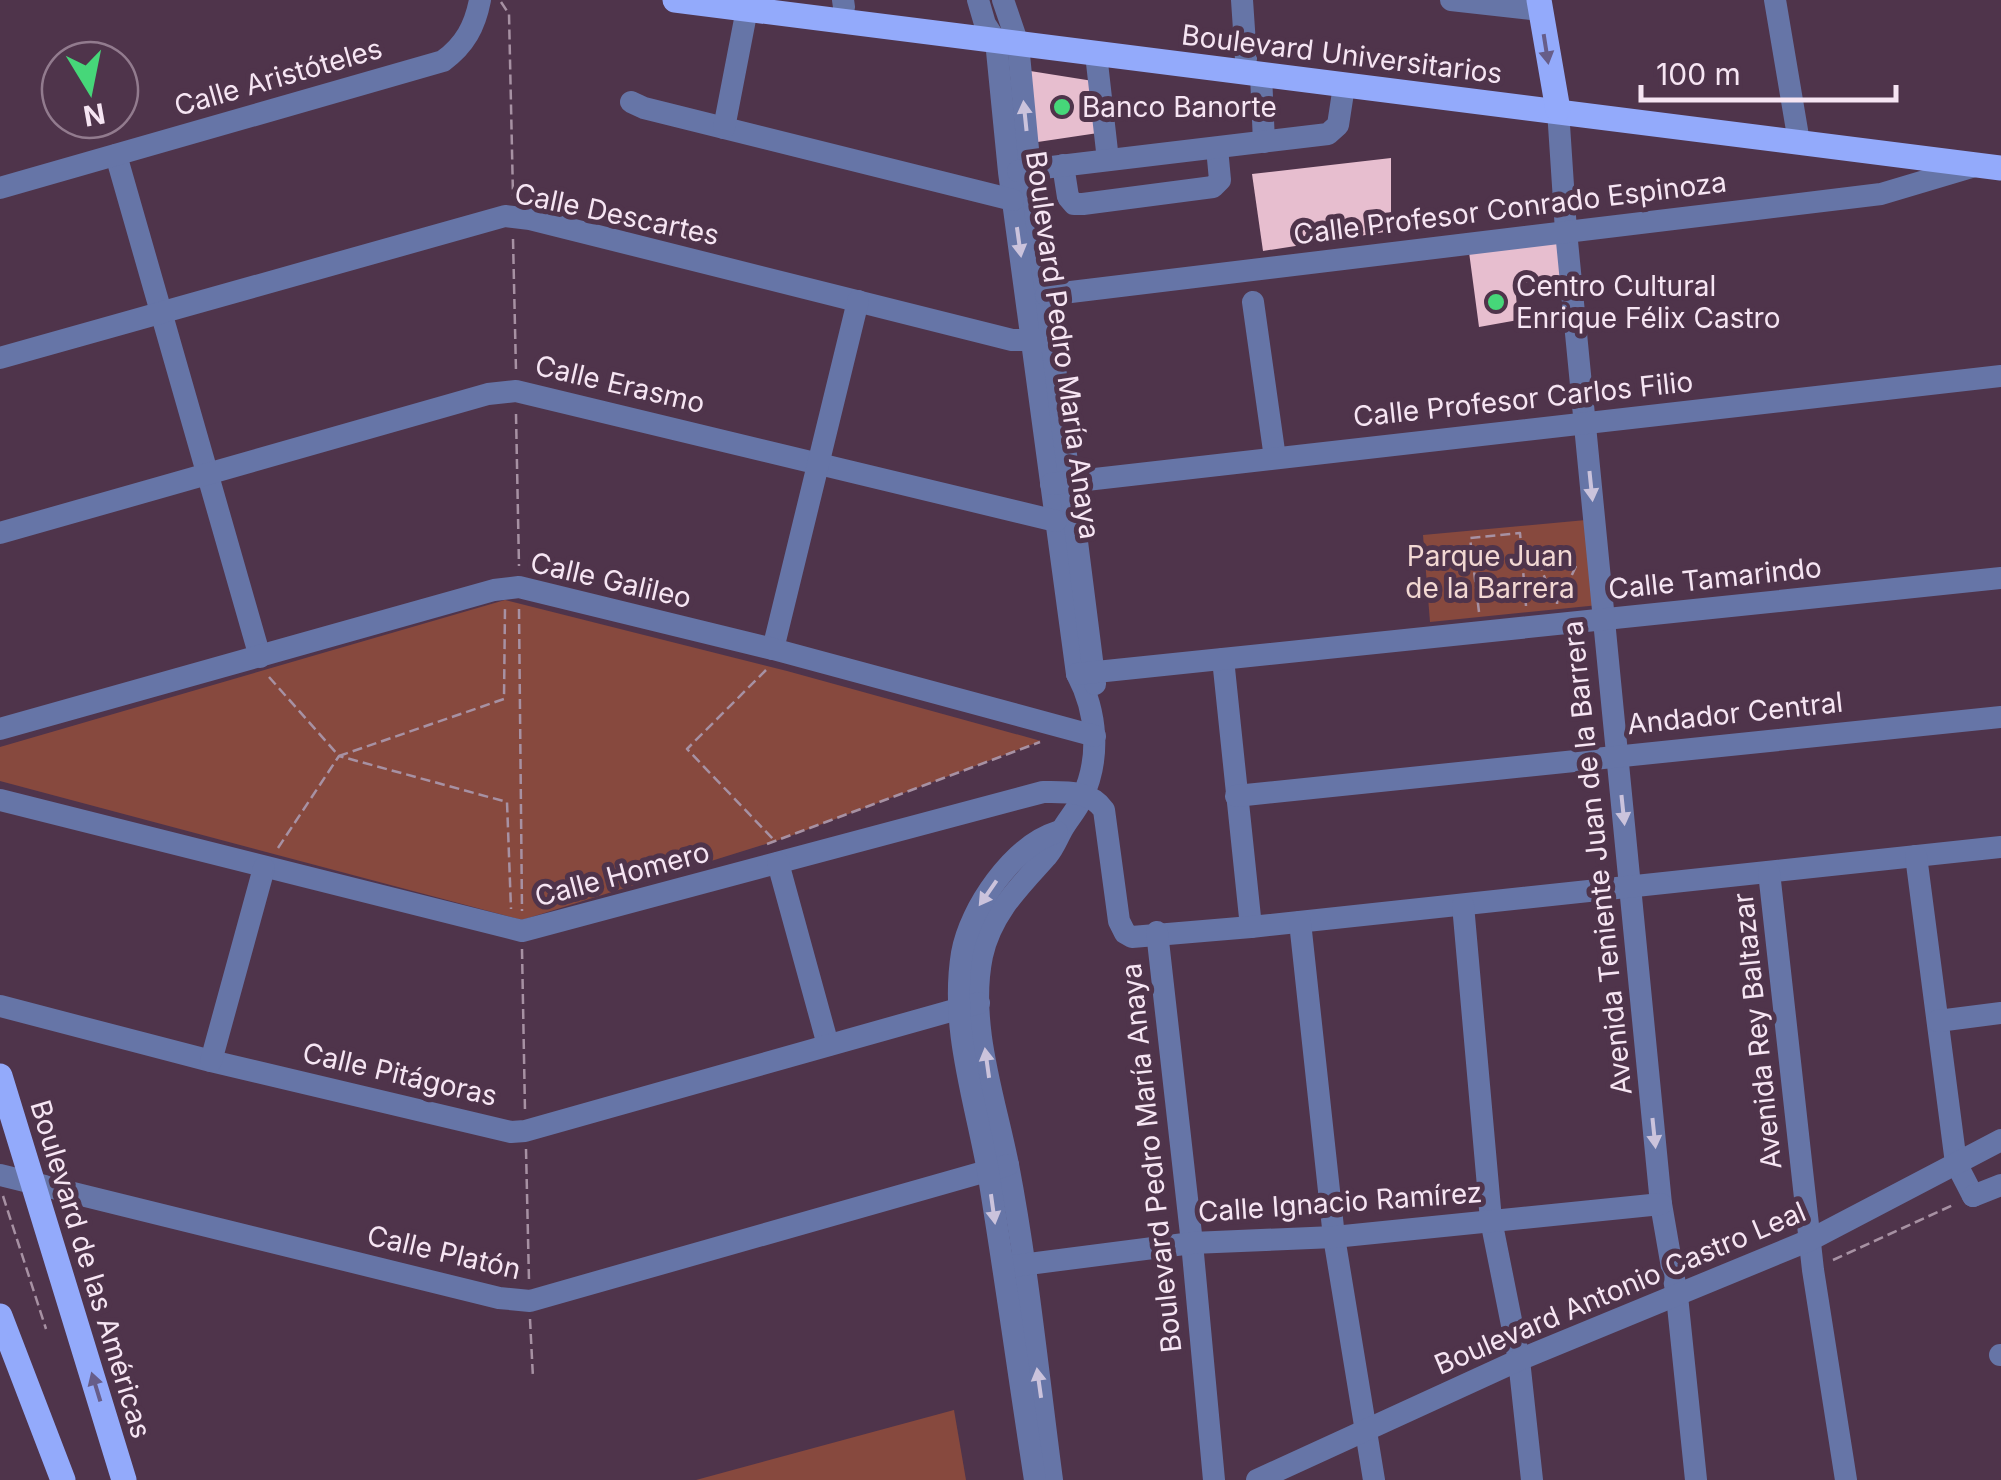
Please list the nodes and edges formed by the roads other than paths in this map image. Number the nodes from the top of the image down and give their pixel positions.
1 (480, 0) edge
2 (676, 0) edge
3 (788, 0) edge
4 (1002, 0) edge
5 (1242, 0) edge
6 (1451, 0) edge
7 (1775, 0) edge
8 (843, 3) edge
9 (1540, 5) edge
10 (747, 9) junction
11 (997, 27) edge
12 (1096, 54) junction
13 (1253, 67) junction
14 (1344, 86) junction
15 (631, 102) dead end
16 (1556, 104) junction
17 (724, 128) junction
18 (1797, 137) junction
19 (1264, 142) junction
20 (1217, 148) junction
21 (116, 155) junction
22 (1108, 160) junction
23 (1993, 164) edge
24 (1063, 166) junction
25 (1019, 170) junction
26 (0, 188) edge
27 (1013, 200) junction
28 (1566, 231) junction
29 (1046, 296) junction
30 (858, 301) junction
31 (1254, 302) dead end
32 (161, 312) junction
33 (1042, 340) junction
34 (0, 358) edge
35 (2001, 376) edge
36 (1585, 422) junction
37 (1274, 458) junction
38 (819, 462) junction
39 (206, 472) junction
40 (1061, 483) junction
41 (1056, 521) junction
42 (0, 532) edge
43 (2001, 578) edge
44 (1604, 620) junction
45 (770, 659) junction
46 (1223, 659) junction
47 (261, 664) junction
48 (1086, 674) junction
49 (2001, 717) edge
50 (0, 729) edge
51 (1094, 736) junction
52 (1617, 755) junction
53 (1084, 795) junction
54 (1236, 796) junction
55 (0, 800) edge
56 (2001, 847) edge
57 (776, 852) junction
58 (1916, 856) junction
59 (269, 861) junction
60 (1769, 872) junction
61 (1630, 887) junction
62 (1463, 904) junction
63 (1300, 922) junction
64 (1251, 927) junction
65 (1156, 932) junction
66 (0, 1006) edge
67 (969, 1006) junction
68 (2001, 1013) edge
69 (1938, 1021) junction
70 (828, 1046) junction
71 (211, 1061) junction
72 (0, 1076) edge
73 (2001, 1140) edge
74 (1956, 1163) junction
75 (998, 1168) junction
76 (0, 1175) edge
77 (34, 1184) junction
78 (2001, 1185) edge
79 (1972, 1196) junction
80 (2001, 1196) edge
81 (1661, 1204) junction
82 (1491, 1220) junction
83 (1334, 1236) junction
84 (1810, 1240) junction
85 (1192, 1243) junction
86 (1013, 1266) junction
87 (1677, 1296) junction
88 (0, 1316) edge
89 (5, 1343) edge
90 (1519, 1360) junction
91 (1368, 1432) junction
92 (63, 1480) edge
93 (124, 1480) edge
94 (1035, 1480) edge
95 (1052, 1480) edge
96 (1214, 1480) edge
97 (1258, 1480) edge
98 (1374, 1480) edge
99 (1532, 1480) edge
100 (1696, 1480) edge
101 (1846, 1480) edge

1 - 21 street, Calle Aristóteles
2 - 10 main road, Boulevard Universitarios
3 - 8 main road, Boulevard Universitarios
4 - 11 street, Boulevard Pedro María Anaya
5 - 13 street
6 - 9 street
7 - 18 street
8 - 11 main road, Boulevard Universitarios
9 -> 16 main road, Avenida Teniente Juan de la Barrera
10 - 11 main road, Boulevard Universitarios
10 - 17 street
11 - 12 main road, Boulevard Universitarios
11 - 13 main road, Boulevard Universitarios
11 - 25 street, Boulevard Pedro María Anaya
12 - 13 main road, Boulevard Universitarios
12 - 22 street
13 - 14 main road, Boulevard Universitarios
13 - 16 main road, Boulevard Universitarios
13 - 19 street
14 - 16 main road, Boulevard Universitarios
14 - 19 street
15 - 17 street
16 - 18 main road, Boulevard Universitarios
16 - 28 street, Avenida Teniente Juan de la Barrera
17 - 27 street
18 - 23 main road, Boulevard Universitarios
19 - 20 street
20 - 22 street
20 - 24 street
21 - 26 street, Calle Aristóteles
21 - 32 street
22 - 24 street
23 - 28 street, Calle Profesor Conrado Espinoza
24 - 25 street
25 - 27 street, Boulevard Pedro María Anaya
25 - 29 street, Boulevard Pedro María Anaya
27 -> 33 street, Boulevard Pedro María Anaya
28 - 29 street, Calle Profesor Conrado Espinoza
28 - 36 street, Avenida Teniente Juan de la Barrera
29 - 33 street, Boulevard Pedro María Anaya
30 - 32 street, Calle Descartes
30 - 33 street, Calle Descartes
30 - 38 street
31 - 37 street
32 - 34 street, Calle Descartes
32 - 39 street
33 - 40 street, Boulevard Pedro María Anaya
35 - 36 street, Calle Profesor Carlos Filio
36 - 37 street, Calle Profesor Carlos Filio
36 -> 44 street, Avenida Teniente Juan de la Barrera
37 - 40 street, Calle Profesor Carlos Filio
38 - 39 street, Calle Erasmo
38 - 41 street, Calle Erasmo
38 - 45 street
39 - 42 street, Calle Erasmo
39 - 47 street
40 - 41 street, Boulevard Pedro María Anaya
40 - 48 street, Boulevard Pedro María Anaya
41 - 48 street, Boulevard Pedro María Anaya
43 - 44 street, Calle Tamarindo
44 - 46 street, Calle Tamarindo
44 - 52 street, Avenida Teniente Juan de la Barrera
45 - 47 street, Calle Galileo
45 - 51 street, Calle Galileo
46 - 48 street, Calle Tamarindo
46 - 54 street
47 - 50 street, Calle Galileo
48 - 51 street, Boulevard Pedro María Anaya
49 - 52 street, Andador Central
51 - 53 street, Boulevard Pedro María Anaya
52 - 54 street, Andador Central
52 -> 61 street, Avenida Teniente Juan de la Barrera
53 - 57 street, Calle Homero
53 - 65 street, Boulevard Pedro María Anaya
53 - 67 street
54 - 64 street
55 - 59 street, Calle Homero
56 - 58 street
57 - 59 street, Calle Homero
57 - 70 street
58 - 60 street
58 - 69 street
59 - 71 street
60 - 61 street
60 - 84 street, Avenida Rey Baltazar
61 - 62 street
61 -> 81 street, Avenida Teniente Juan de la Barrera
62 - 63 street
62 - 82 street
63 - 64 street
63 - 83 street
64 - 65 street
65 - 85 street, Boulevard Pedro María Anaya
66 - 71 street, Calle Pitágoras
67 - 70 street, Calle Pitágoras
67 - 75 street
68 - 69 street
69 - 74 street
70 - 71 street, Calle Pitágoras
72 - 77 main road, Boulevard de las Américas
73 - 74 street, Boulevard Antonio Castro Leal
74 - 79 street
74 - 84 street, Boulevard Antonio Castro Leal
75 - 77 street, Calle Platón
75 - 86 street
76 - 77 street, Calle Platón
93 -> 77 main road, Boulevard de las Américas
78 - 79 street
79 - 80 street
81 - 82 street, Calle Ignacio Ramírez
81 - 87 street, Avenida Teniente Juan de la Barrera
82 - 83 street, Calle Ignacio Ramírez
82 - 90 street
83 - 85 street, Calle Ignacio Ramírez
83 - 91 street
84 - 87 street, Boulevard Antonio Castro Leal
84 - 101 street, Avenida Rey Baltazar
85 - 86 street, Calle Ignacio Ramírez
85 - 96 street, Boulevard Pedro María Anaya
86 - 94 street
95 -> 86 street
87 - 90 street, Boulevard Antonio Castro Leal
87 - 100 street, Avenida Teniente Juan de la Barrera
88 - 89 main road
89 - 92 main road
90 - 91 street, Boulevard Antonio Castro Leal
90 - 99 street
91 - 97 street, Boulevard Antonio Castro Leal
91 - 98 street

